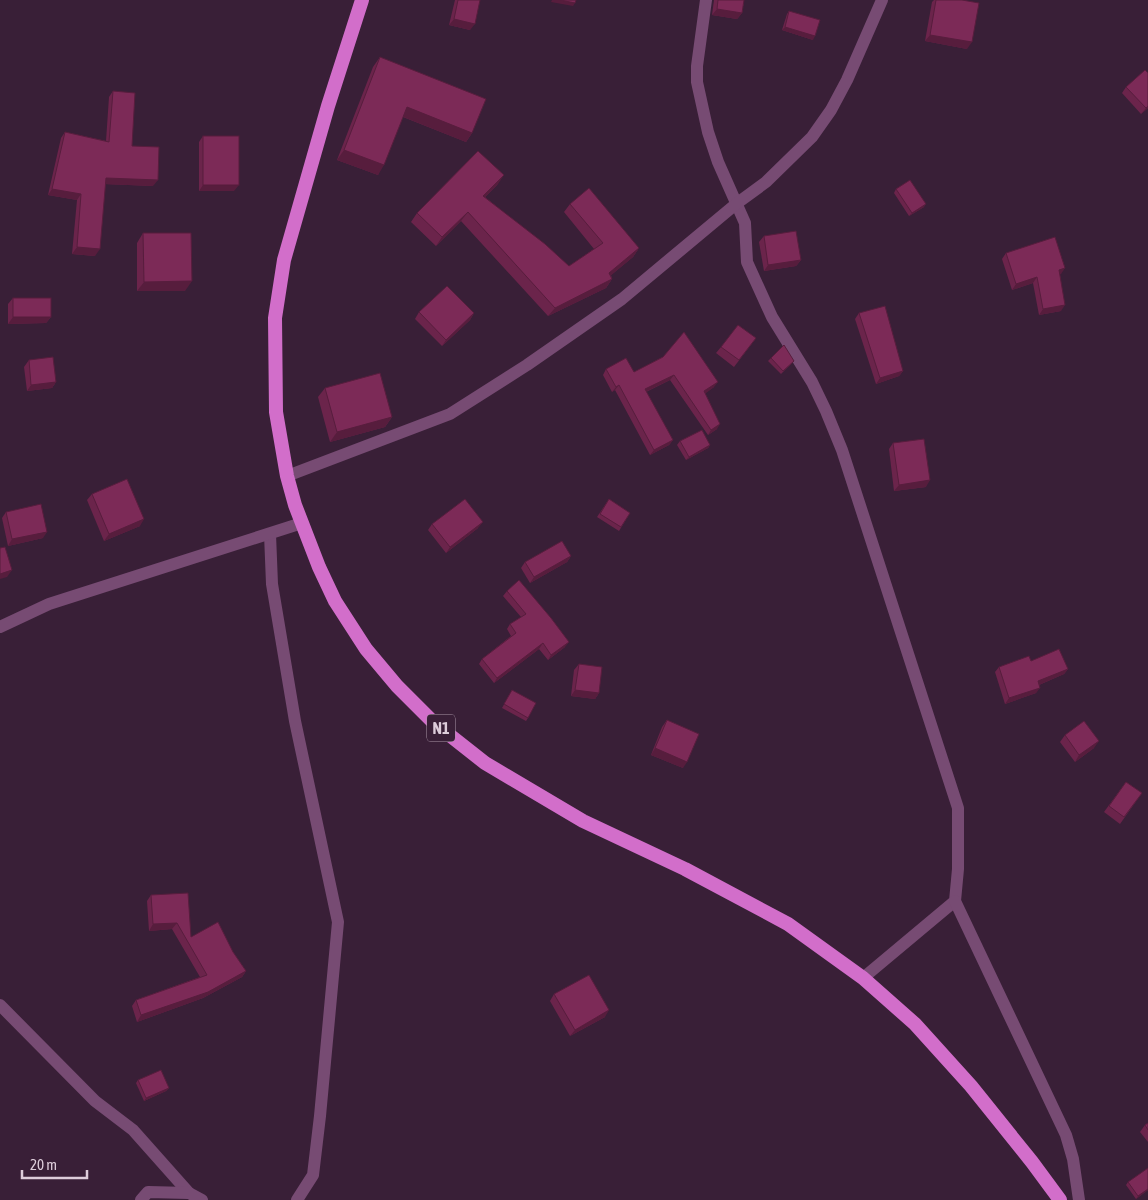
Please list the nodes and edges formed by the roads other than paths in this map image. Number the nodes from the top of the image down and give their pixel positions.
1 (362, 0) edge
2 (706, 0) edge
3 (882, 0) edge
4 (736, 204) junction
5 (288, 476) junction
6 (302, 523) junction
7 (270, 534) junction
8 (0, 627) edge
9 (955, 901) junction
10 (863, 978) junction
11 (0, 1004) edge
12 (189, 1193) junction
13 (141, 1200) edge
14 (202, 1200) edge
15 (296, 1200) edge
16 (1060, 1200) edge
17 (1079, 1200) edge

1 - 5 highway, N1
2 - 4 street
3 - 4 street
4 - 5 street
4 - 9 street
5 - 6 highway, N1
6 - 7 street
6 - 10 highway, N1
7 - 8 street
7 - 15 street
9 - 10 street
9 - 17 street
10 - 16 highway, N1
11 - 12 street
12 - 13 street
12 - 14 street

